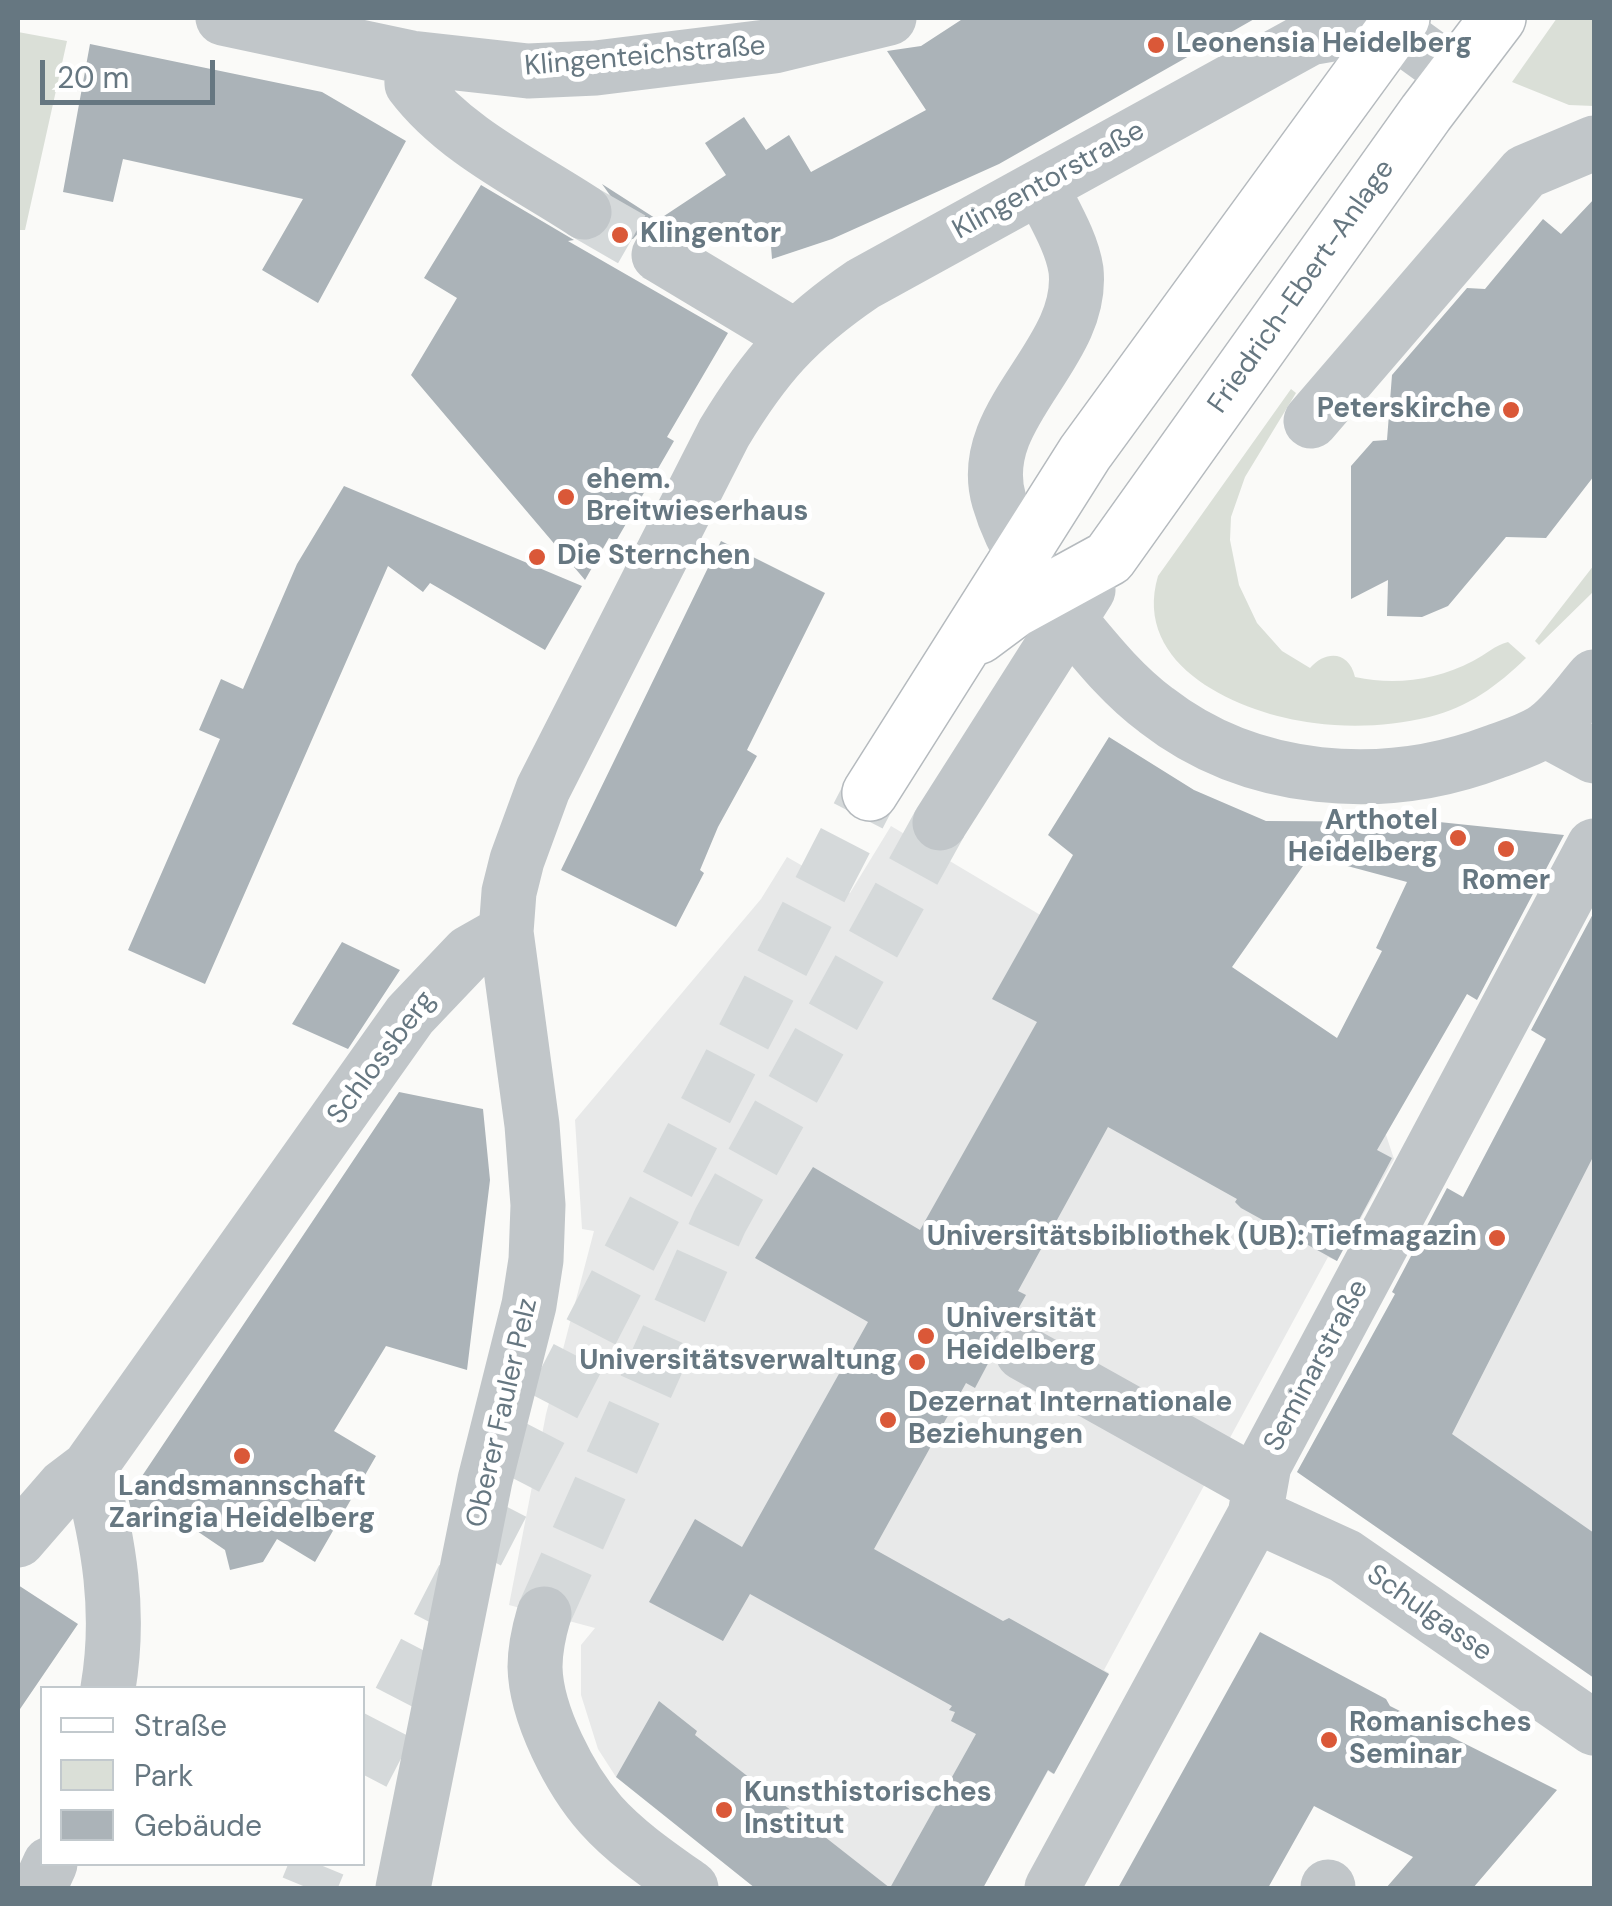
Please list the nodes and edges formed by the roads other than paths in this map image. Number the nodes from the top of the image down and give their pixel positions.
1 (223, 18) edge
2 (889, 18) edge
3 (1498, 18) edge
4 (1398, 24) edge
5 (411, 58) junction
6 (1454, 75) junction
7 (1594, 143) edge
8 (1041, 186) junction
9 (584, 212) tunnel mouth
10 (659, 255) tunnel mouth
11 (774, 324) junction
12 (1311, 421) dead end
13 (1046, 588) junction
14 (1594, 677) edge
15 (1546, 730) junction
16 (1594, 756) edge
17 (870, 793) tunnel mouth
18 (940, 824) tunnel mouth
19 (1594, 846) edge
20 (506, 932) junction
21 (1023, 1353) dead end
22 (89, 1468) junction
23 (1257, 1500) junction
24 (18, 1540) edge
25 (544, 1614) tunnel mouth
26 (108, 1686) edge
27 (1594, 1728) edge
28 (403, 1888) edge
29 (691, 1888) edge
30 (1052, 1888) edge

1 - 5 street, Klingenteichstraße
2 - 5 street, Klingenteichstraße
3 - 6 main road, Friedrich-Ebert-Anlage
4 - 6 street
4 - 8 street, Klingentorstraße
4 - 13 main road
5 - 9 street
6 - 13 main road, Friedrich-Ebert-Anlage
7 - 12 street
8 - 11 street, Klingentorstraße
8 - 13 street
10 - 11 street
11 - 20 street
13 - 15 street
13 - 17 main road, Friedrich-Ebert-Anlage
13 - 18 street
14 - 15 street
15 - 16 street
19 - 23 street, Seminarstraße
20 - 22 street, Schlossberg
20 - 28 street, Oberer Fauler Pelz
21 - 23 street, Schulgasse
22 - 24 street, Schlossberg
22 - 26 street
23 - 27 street, Schulgasse
23 - 30 street, Seminarstraße
25 - 29 street

